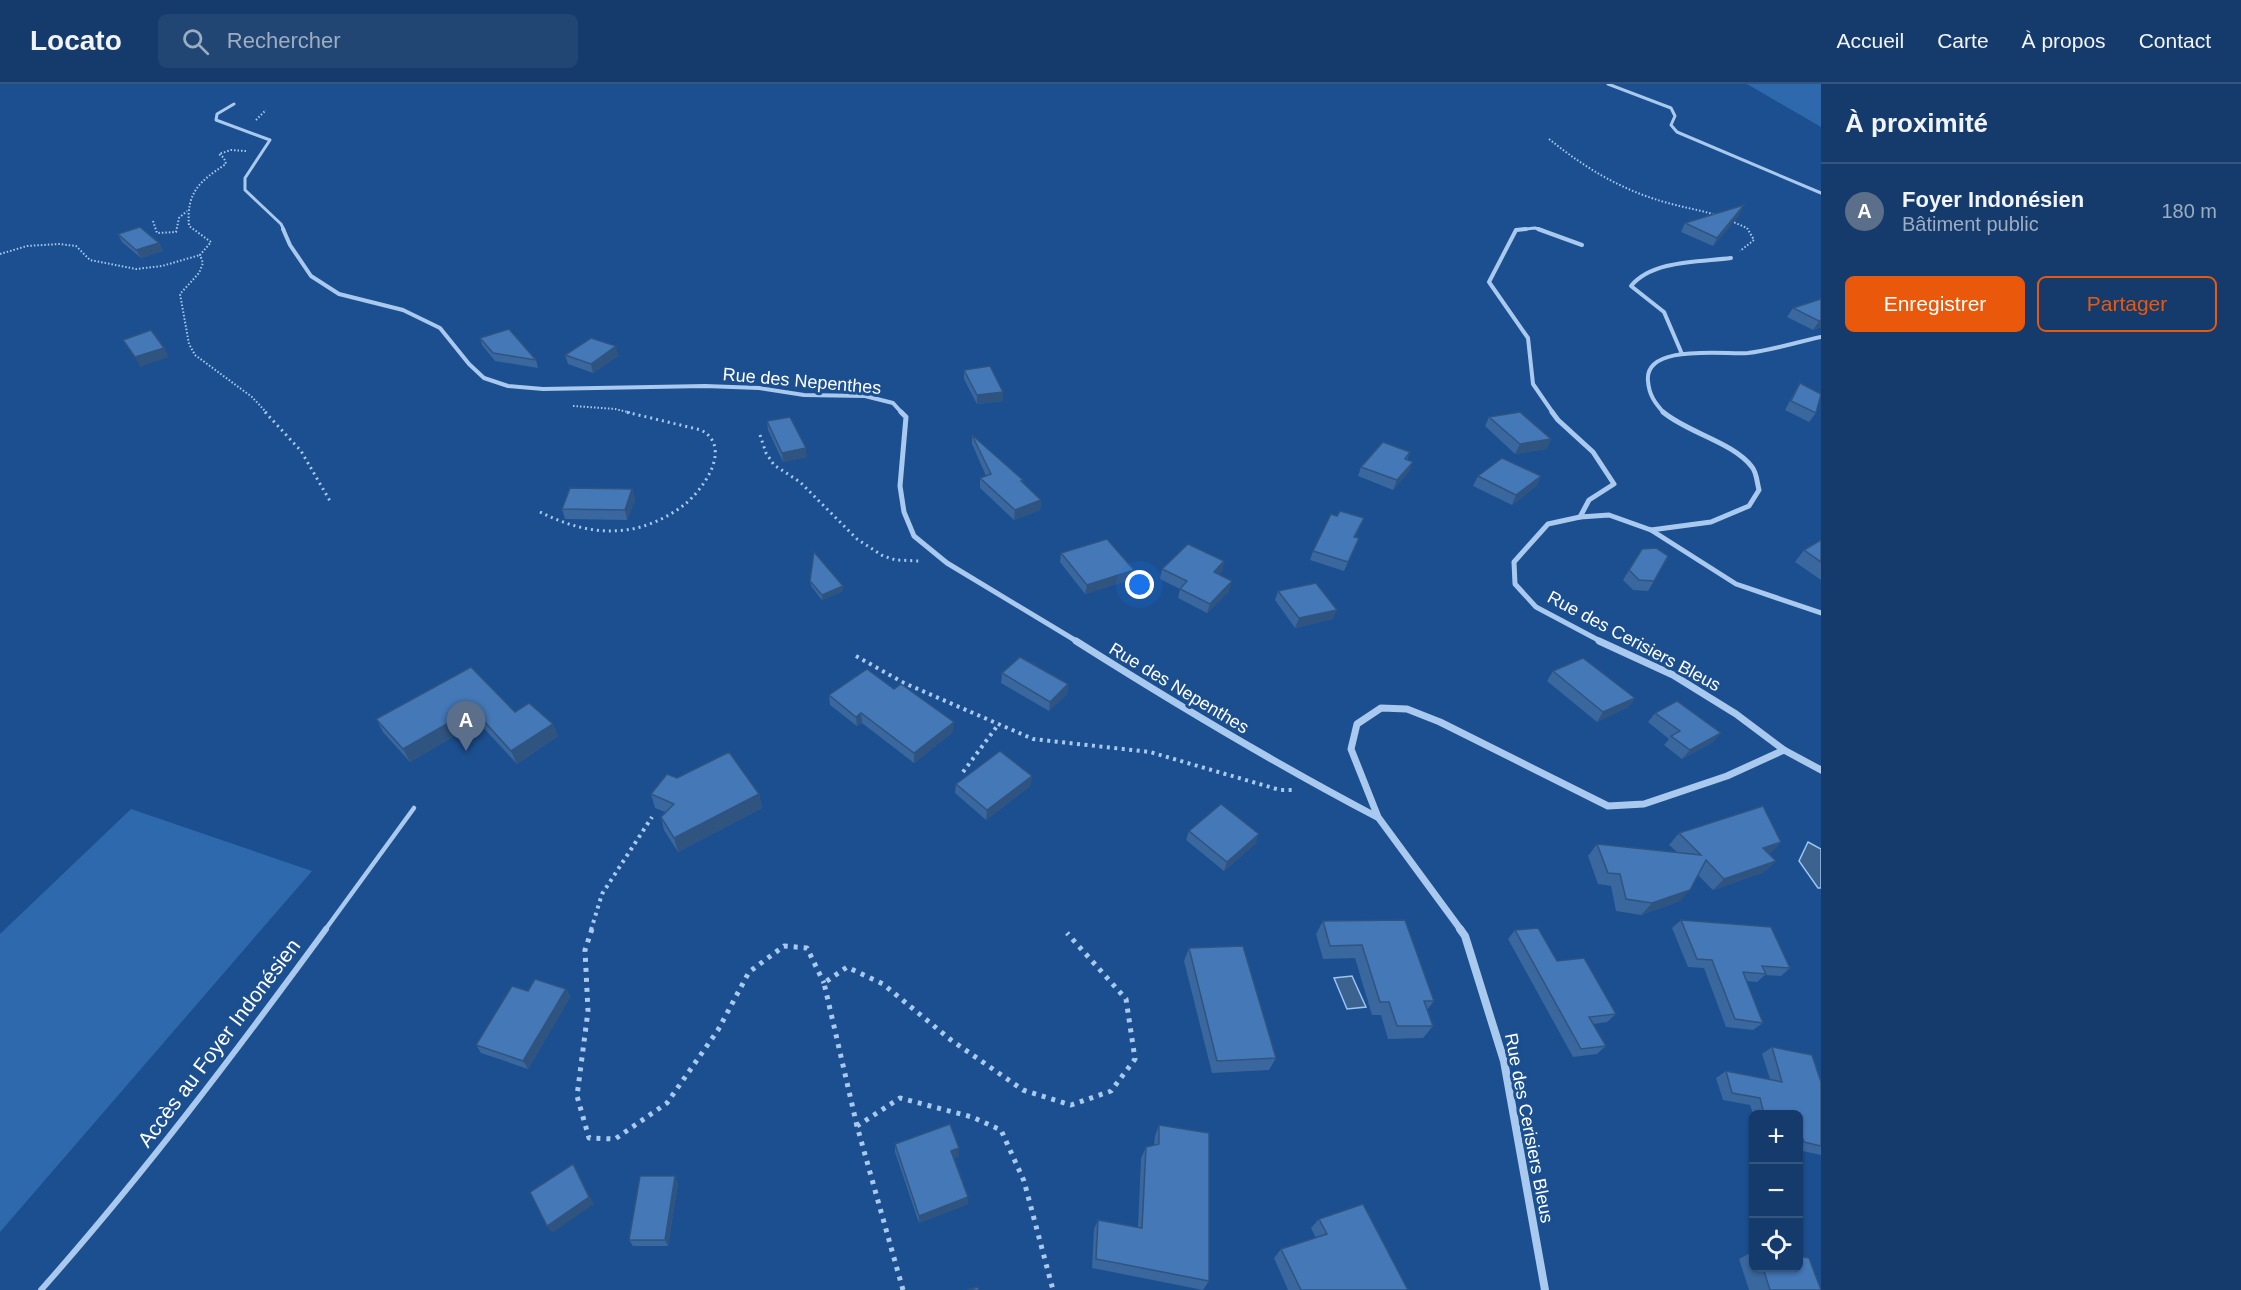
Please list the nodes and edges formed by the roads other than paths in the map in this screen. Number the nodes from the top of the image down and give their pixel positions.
1 (1608, 84) edge
2 (234, 104) dead end
3 (1821, 193) edge
4 (1582, 245) dead end
5 (1731, 258) road end
6 (1821, 337) edge
7 (1682, 354) junction
8 (1580, 517) junction
9 (1651, 530) junction
10 (1821, 613) edge
11 (1784, 750) junction
12 (1821, 770) edge
13 (414, 808) dead end
14 (1378, 817) junction
15 (41, 1290) edge
16 (1545, 1290) edge

1 - 3 street
2 - 14 street, Rue des Nepenthes
4 - 8 street
5 - 7 street
6 - 7 street, Rue des Cerisiers Bleus
7 - 9 street, Rue des Cerisiers Bleus
8 - 9 street, Rue des Cerisiers Bleus
8 - 11 street, Rue des Cerisiers Bleus
9 - 10 street
11 - 12 street
11 - 14 street, Rue des Cerisiers Bleus
13 - 15 lane, Accès au Foyer Indonésien
14 - 16 street, Rue des Cerisiers Bleus

